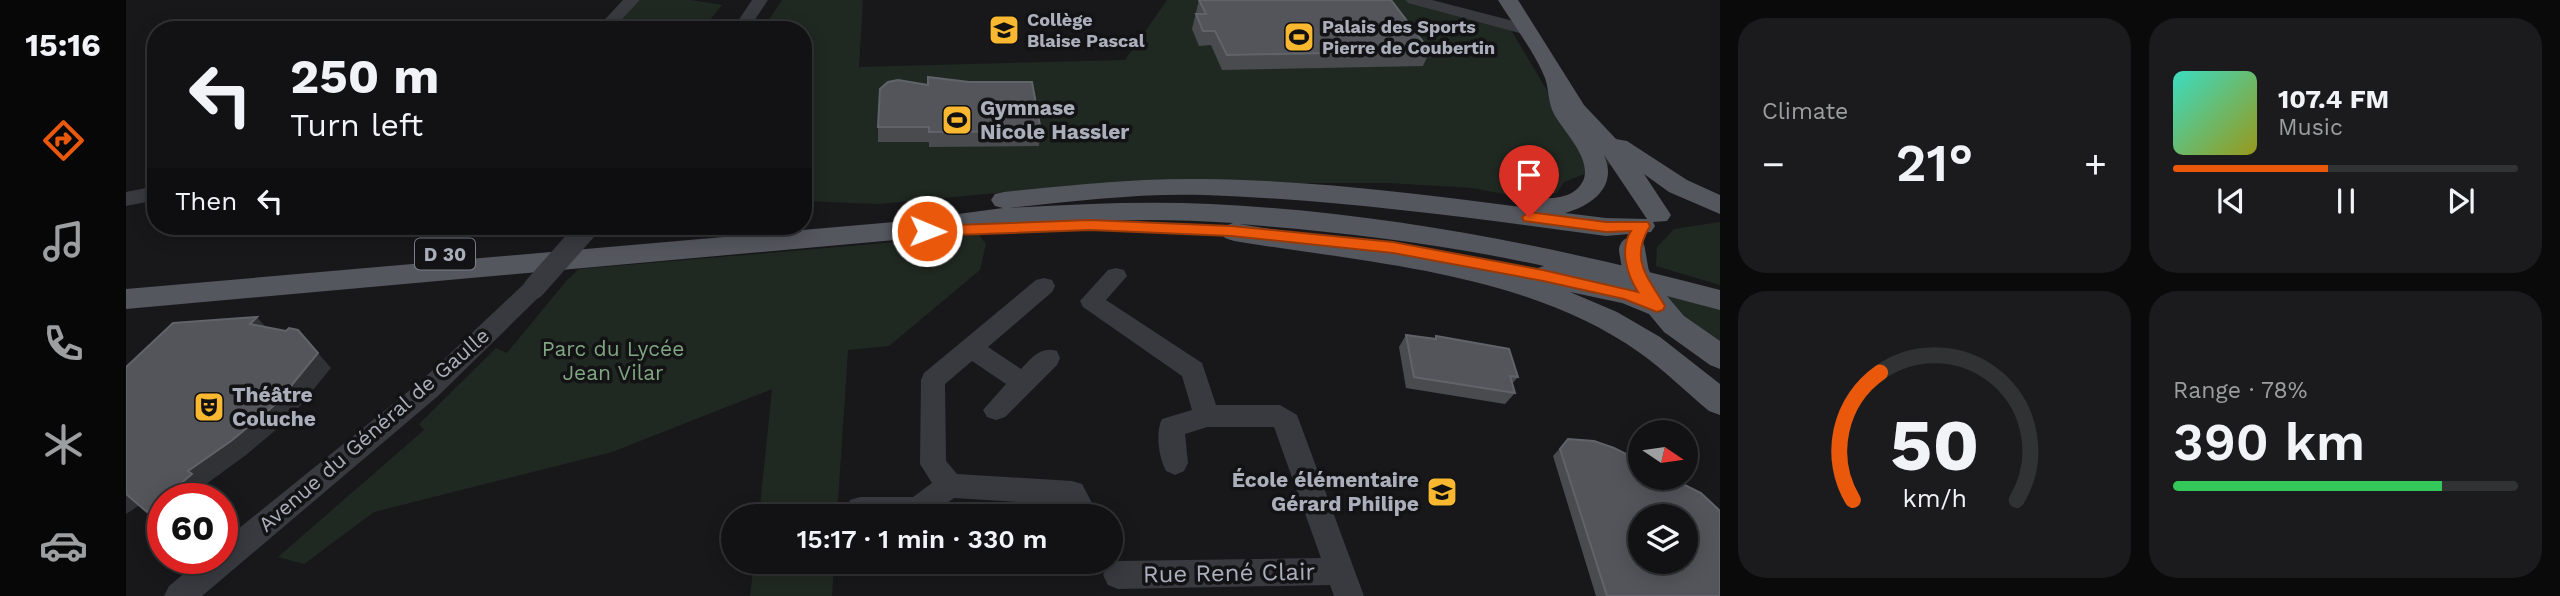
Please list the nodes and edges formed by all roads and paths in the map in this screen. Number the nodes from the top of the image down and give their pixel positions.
1 (632, 0) edge
2 (760, 0) edge
3 (1414, 0) edge
4 (1508, 0) edge
5 (612, 21) edge
6 (746, 21) edge
7 (1527, 30) junction
8 (1557, 82) junction
9 (1597, 130) junction
10 (147, 195) edge
11 (1387, 198) junction
12 (126, 199) edge
13 (1720, 206) edge
14 (812, 222) edge
15 (895, 223) junction
16 (1644, 230) junction
17 (812, 231) edge
18 (1231, 231) junction
19 (581, 235) edge
20 (661, 235) edge
21 (774, 235) edge
22 (1116, 276) dead end
23 (126, 282) edge
24 (1044, 286) dead end
25 (1720, 290) edge
26 (1650, 296) junction
27 (126, 299) edge
28 (1720, 300) edge
29 (971, 348) junction
30 (1720, 357) edge
31 (1048, 358) dead end
32 (1023, 383) junction
33 (1720, 402) edge
34 (996, 410) dead end
35 (1207, 416) junction
36 (1175, 463) dead end
37 (950, 486) junction
38 (924, 504) edge
39 (1078, 504) edge
40 (1115, 578) edge
41 (1345, 584) edge
42 (179, 596) edge

1 - 5 street
2 - 6 street
3 - 7 street
4 - 7 main road
7 - 8 main road
8 - 9 main road
8 - 11 main road
9 - 13 main road
9 - 16 main road
10 - 12 street
11 - 15 main road
11 - 16 main road
13 - 16 main road
14 - 15 main road, D 30
15 - 17 main road, D 30
15 - 18 main road
15 - 25 main road, D 30
15 - 28 main road, D 30
16 - 26 main road, bridge
18 - 26 main road
18 - 33 main road
19 - 42 street, Avenue du Général de Gaulle, bridge
20 - 23 main road, D 30
21 - 27 main road, D 30
22 - 35 street
24 - 29 street
26 - 30 main road
29 - 32 street
29 - 37 street
31 - 32 street
32 - 34 street
35 - 36 street
35 - 41 street
37 - 38 street
37 - 39 street
40 - 41 street, Rue René Clair

